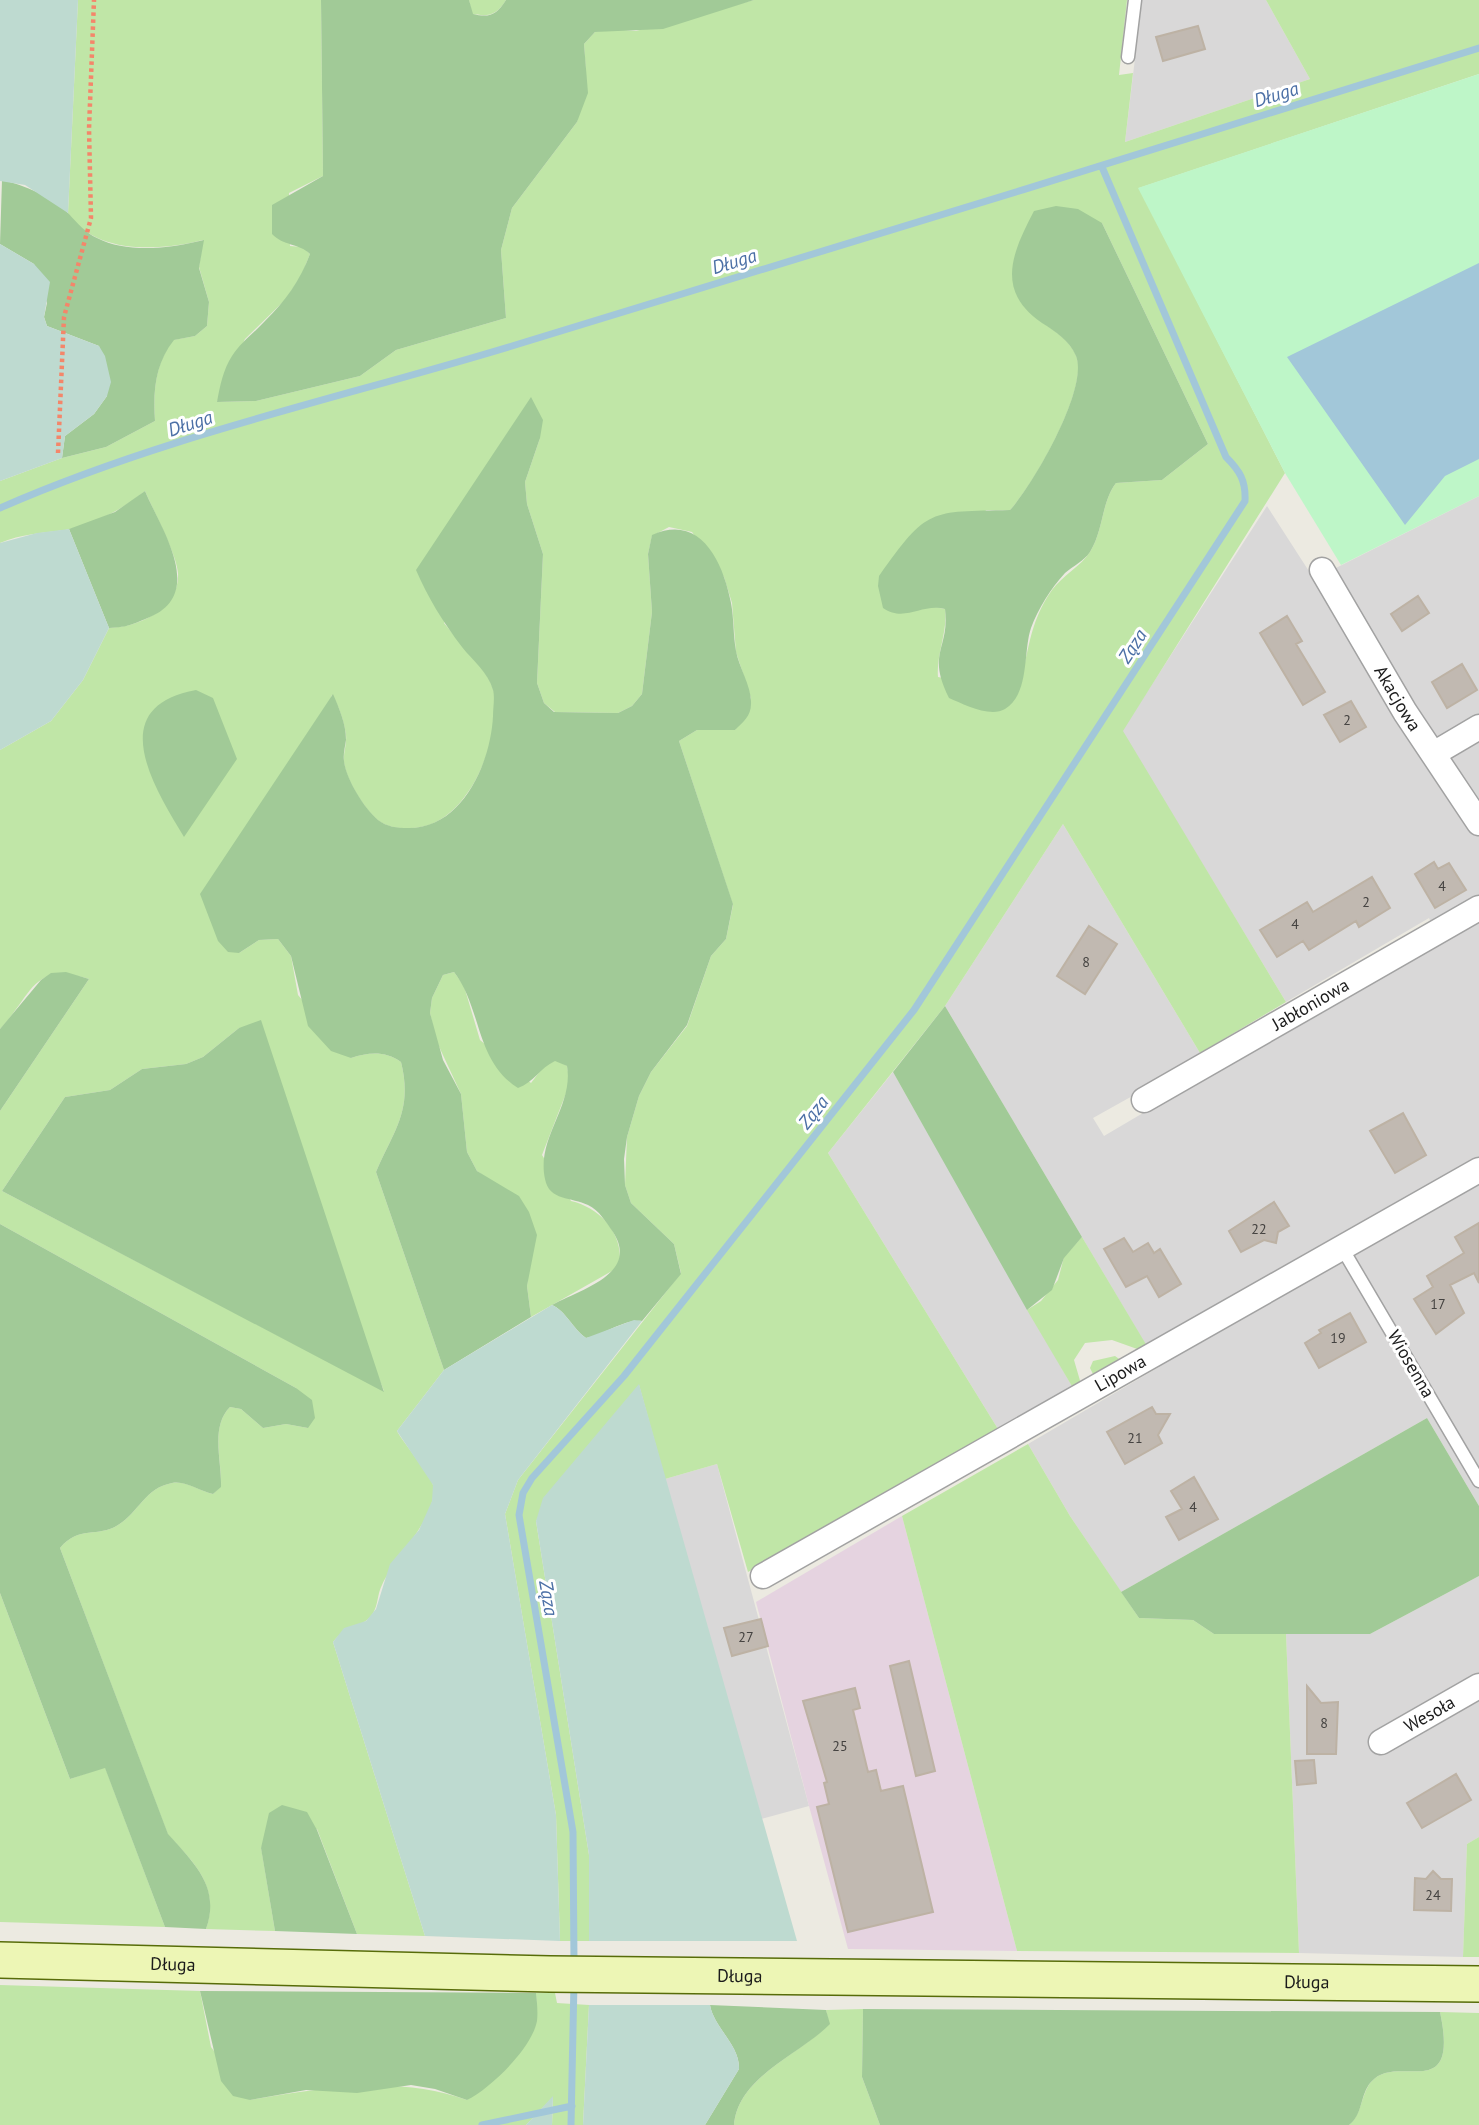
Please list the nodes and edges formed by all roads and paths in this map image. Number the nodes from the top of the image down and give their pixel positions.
1 (94, 0) edge
2 (1135, 0) edge
3 (1128, 57) dead end
4 (58, 453) dead end
5 (1322, 570) dead end
6 (1479, 727) edge
7 (1435, 753) junction
8 (1479, 824) edge
9 (1479, 908) edge
10 (1144, 1100) dead end
11 (1479, 1170) edge
12 (1342, 1248) junction
13 (1479, 1481) edge
14 (763, 1576) dead end
15 (1479, 1686) edge
16 (1381, 1742) dead end
17 (0, 1960) edge
18 (1479, 1984) edge

1 - 4 path
2 - 3 lane
5 - 7 street, Akacjowa
6 - 7 street
7 - 8 street, Akacjowa
9 - 10 street, Jabłoniowa
11 - 12 street, Lipowa
12 - 13 lane, Wiosenna
12 - 14 street, Lipowa
15 - 16 street, Wesoła
17 - 18 street, Długa

